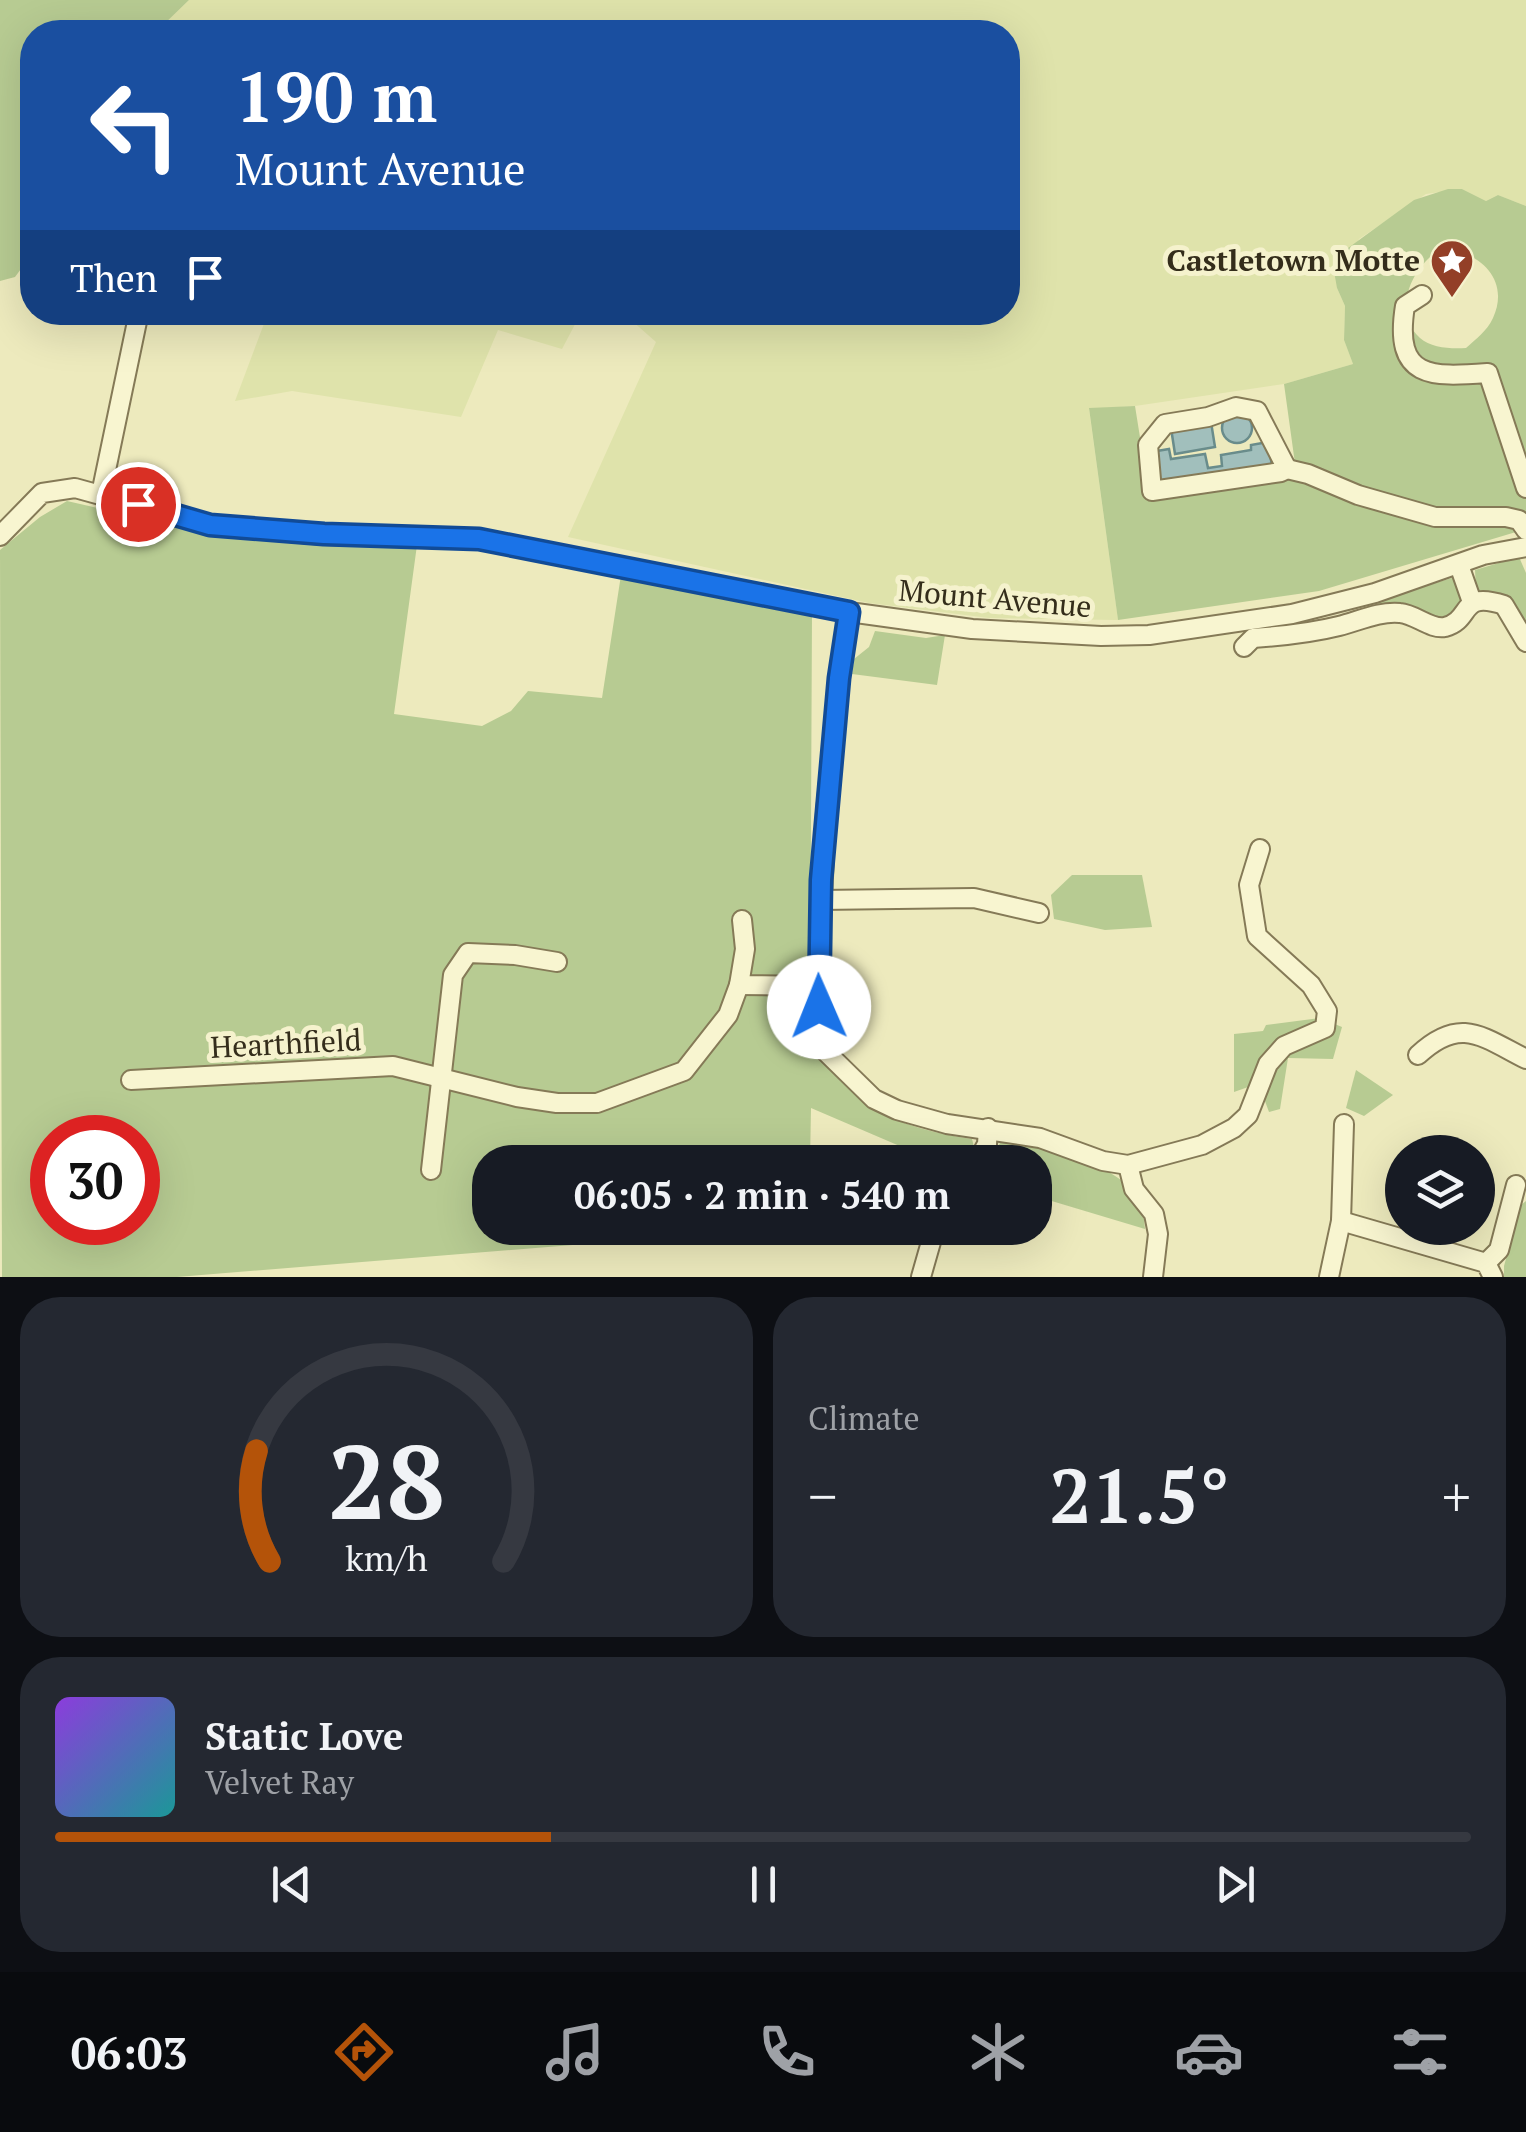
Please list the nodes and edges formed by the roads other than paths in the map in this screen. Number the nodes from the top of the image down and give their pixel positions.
1 (1422, 295) dead end
2 (136, 325) edge
3 (1287, 469) junction
4 (1526, 488) edge
5 (101, 494) junction
6 (1526, 530) edge
7 (0, 536) edge
8 (1526, 547) edge
9 (1459, 565) junction
10 (1472, 602) junction
11 (849, 612) junction
12 (1526, 642) edge
13 (1244, 647) dead end
14 (1260, 849) dead end
15 (820, 900) junction
16 (1039, 913) dead end
17 (742, 920) dead end
18 (557, 962) dead end
19 (740, 985) junction
20 (818, 986) junction
21 (1418, 1055) dead end
22 (1526, 1059) edge
23 (442, 1077) junction
24 (131, 1080) dead end
25 (1344, 1124) dead end
26 (988, 1128) junction
27 (986, 1145) edge
28 (1128, 1165) junction
29 (431, 1170) dead end
30 (1516, 1185) dead end
31 (1342, 1221) junction
32 (929, 1245) edge
33 (1489, 1270) edge
34 (920, 1277) edge
35 (1153, 1277) edge
36 (1330, 1277) edge

1 - 4 street
2 - 5 street
3 - 3 street
3 - 6 street
5 - 7 street, Mount Avenue
5 - 11 street, Mount Avenue
8 - 9 street, Mount Avenue
9 - 10 street
9 - 11 street, Mount Avenue
10 - 12 street
10 - 13 street
11 - 15 street
14 - 28 street
15 - 16 street
15 - 20 street
17 - 19 street, Hearthfield
18 - 23 street
19 - 20 street
19 - 23 street, Hearthfield
20 - 26 street
21 - 22 street
23 - 24 street, Hearthfield
23 - 29 street
25 - 31 street
26 - 27 street
26 - 28 street
28 - 35 street
30 - 33 street
31 - 33 street
31 - 36 street
32 - 34 street

